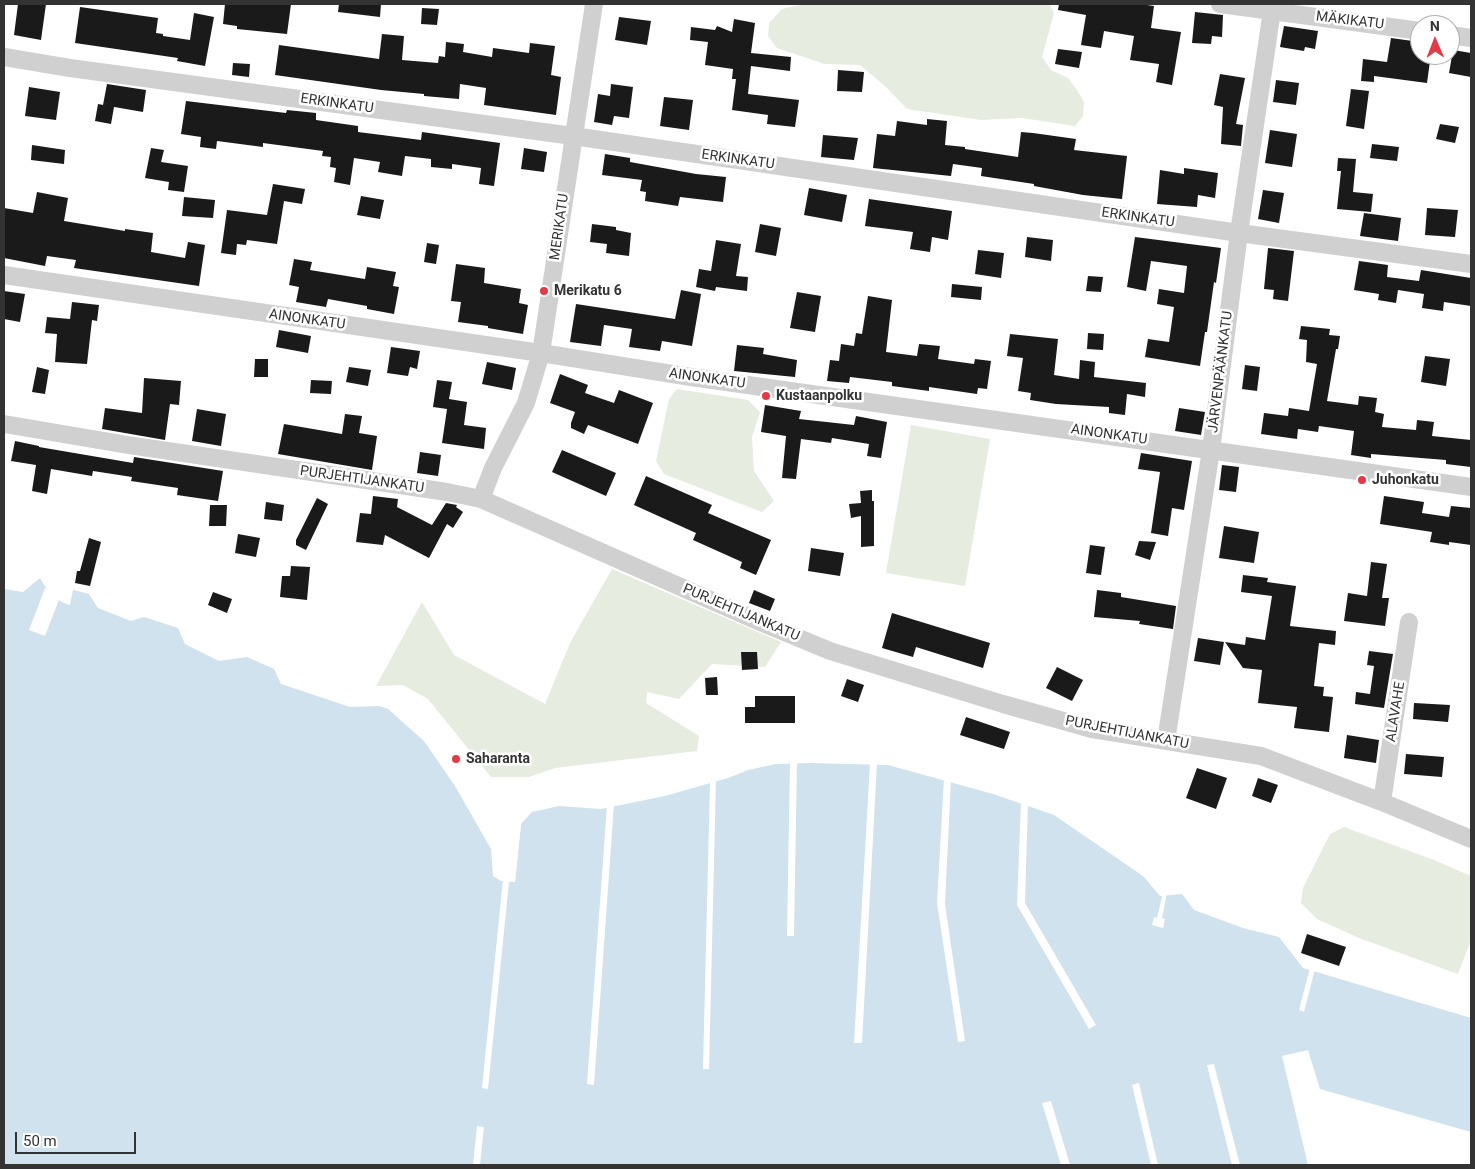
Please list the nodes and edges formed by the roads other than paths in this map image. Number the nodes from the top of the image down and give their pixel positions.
1 (594, 4) edge
2 (1220, 4) edge
3 (1272, 8) edge
4 (1410, 29) edge
5 (4, 57) edge
6 (573, 136) junction
7 (1239, 233) junction
8 (1471, 264) edge
9 (4, 275) edge
10 (541, 354) junction
11 (4, 424) edge
12 (1211, 450) junction
13 (1471, 487) edge
14 (481, 499) junction
15 (1409, 622) dead end
16 (1166, 741) junction
17 (1382, 802) junction
18 (1471, 839) edge

1 - 6 street, MERIKATU
2 - 3 street, MÄKIKATU
3 - 4 street, MÄKIKATU
3 - 7 street, JÄRVENPÄÄNKATU
5 - 6 street, ERKINKATU
6 - 7 street, ERKINKATU
6 - 10 street, MERIKATU
7 - 8 street, ERKINKATU
7 - 12 street, JÄRVENPÄÄNKATU
9 - 10 street, AINONKATU
10 - 12 street, AINONKATU
10 - 14 street, MERIKATU
11 - 14 street, PURJEHTIJANKATU
12 - 13 street, AINONKATU
12 - 16 street, JÄRVENPÄÄNKATU
14 - 16 street, PURJEHTIJANKATU
15 - 17 street, ALAVAHE
16 - 17 street, PURJEHTIJANKATU
17 - 18 street, PURJEHTIJANKATU

